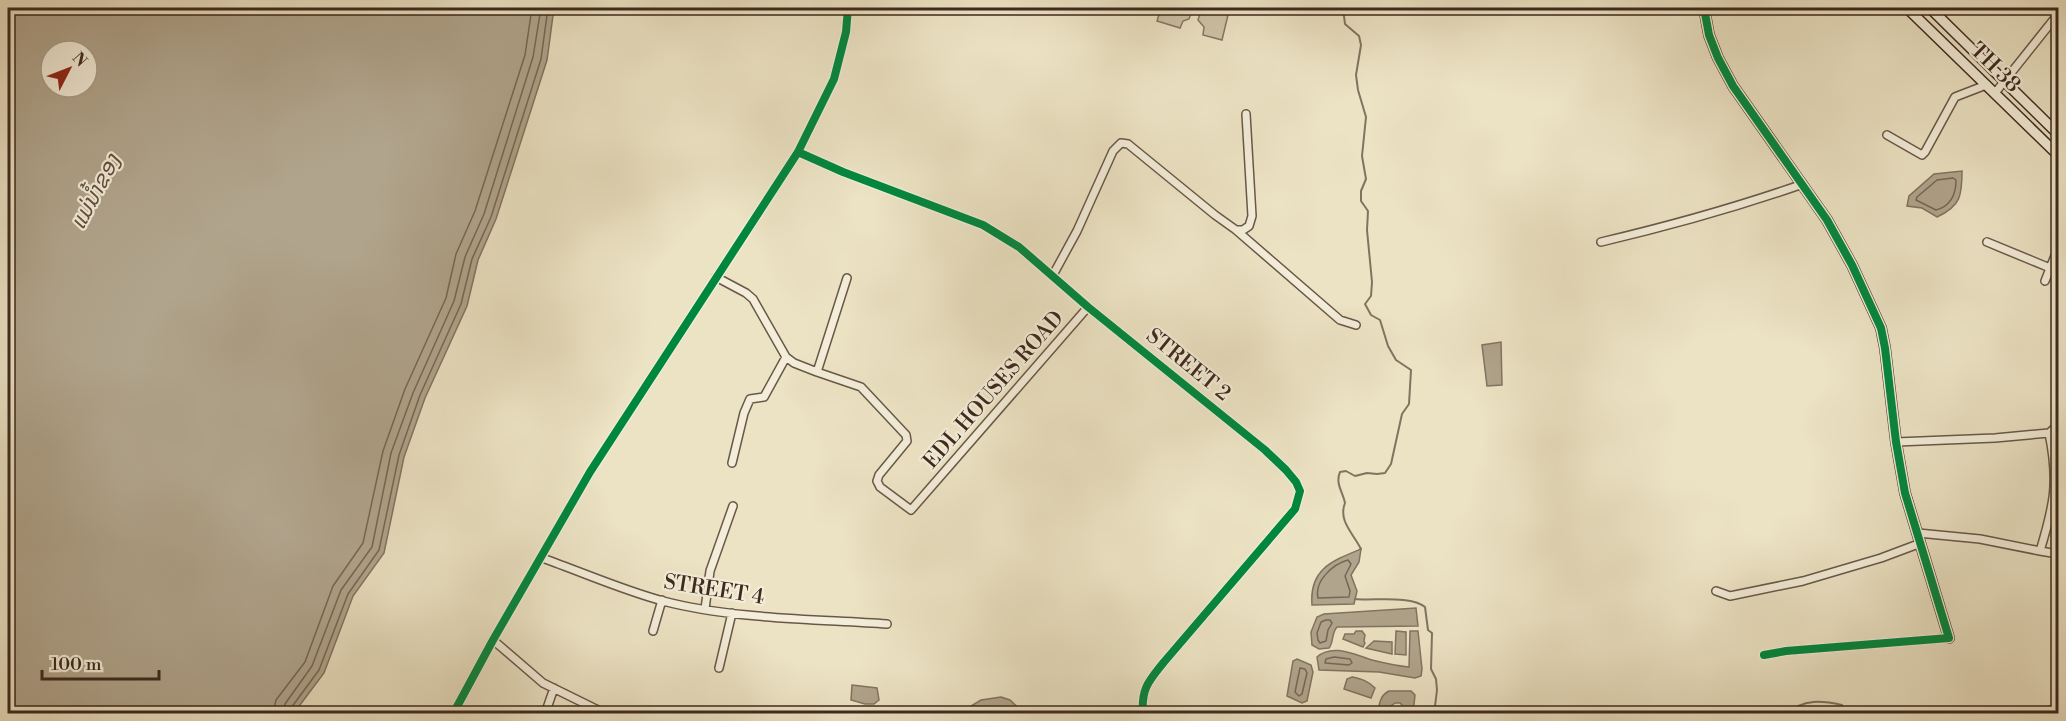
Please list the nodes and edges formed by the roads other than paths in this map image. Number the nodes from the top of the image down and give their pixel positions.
1 (848, 8) edge
2 (1704, 8) edge
3 (1907, 8) edge
4 (1930, 8) edge
5 (2058, 14) edge
6 (2005, 81) junction
7 (1986, 85) junction
8 (1995, 93) junction
9 (1246, 114) dead end
10 (2058, 134) edge
11 (1887, 135) dead end
12 (798, 152) junction
13 (2058, 155) edge
14 (1803, 184) junction
15 (1236, 230) junction
16 (1600, 242) dead end
17 (1987, 242) dead end
18 (2058, 248) edge
19 (2050, 268) junction
20 (1053, 275) junction
21 (716, 278) junction
22 (847, 278) dead end
23 (2044, 281) dead end
24 (1089, 307) junction
25 (1356, 325) dead end
26 (786, 357) junction
27 (817, 372) junction
28 (2058, 425) edge
29 (2049, 433) junction
30 (1896, 442) junction
31 (732, 463) dead end
32 (733, 506) dead end
33 (1918, 533) junction
34 (1921, 543) junction
35 (2040, 551) junction
36 (2058, 554) edge
37 (542, 558) junction
38 (1716, 591) dead end
39 (662, 600) junction
40 (705, 609) junction
41 (732, 613) junction
42 (886, 624) dead end
43 (653, 631) dead end
44 (1949, 638) joint
45 (493, 640) junction
46 (1764, 655) dead end
47 (719, 668) dead end
48 (554, 688) junction
49 (453, 714) edge
50 (545, 714) edge
51 (606, 714) edge
52 (1143, 714) edge

1 - 12 street
2 - 14 street
3 - 7 street, TH 38
4 - 6 street, TH 38
5 - 6 street
6 - 8 street
6 - 10 street, TH 38
7 - 8 street, TH 38
7 - 11 street
8 - 13 street, TH 38
9 - 15 street
12 - 20 street, STREET 2
12 - 21 street
14 - 16 street
14 - 30 street
15 - 20 street
15 - 25 street
17 - 19 street
18 - 19 street
19 - 23 street
20 - 24 street, STREET 2
21 - 26 street
21 - 37 street
22 - 27 street
24 - 27 street, EDL HOUSES ROAD
24 - 52 street, STREET 2
26 - 27 street
26 - 31 street
28 - 29 street
29 - 30 street
29 - 35 street
30 - 33 street
32 - 40 street
33 - 34 street
33 - 35 street
34 - 38 street
34 - 44 street
35 - 36 street
37 - 39 street, STREET 4
37 - 45 street
39 - 40 street, STREET 4
39 - 43 street
40 - 41 street, STREET 4
41 - 42 street, STREET 4
41 - 47 street
44 - 46 street
45 - 48 street
45 - 49 street
48 - 50 street
48 - 51 street

